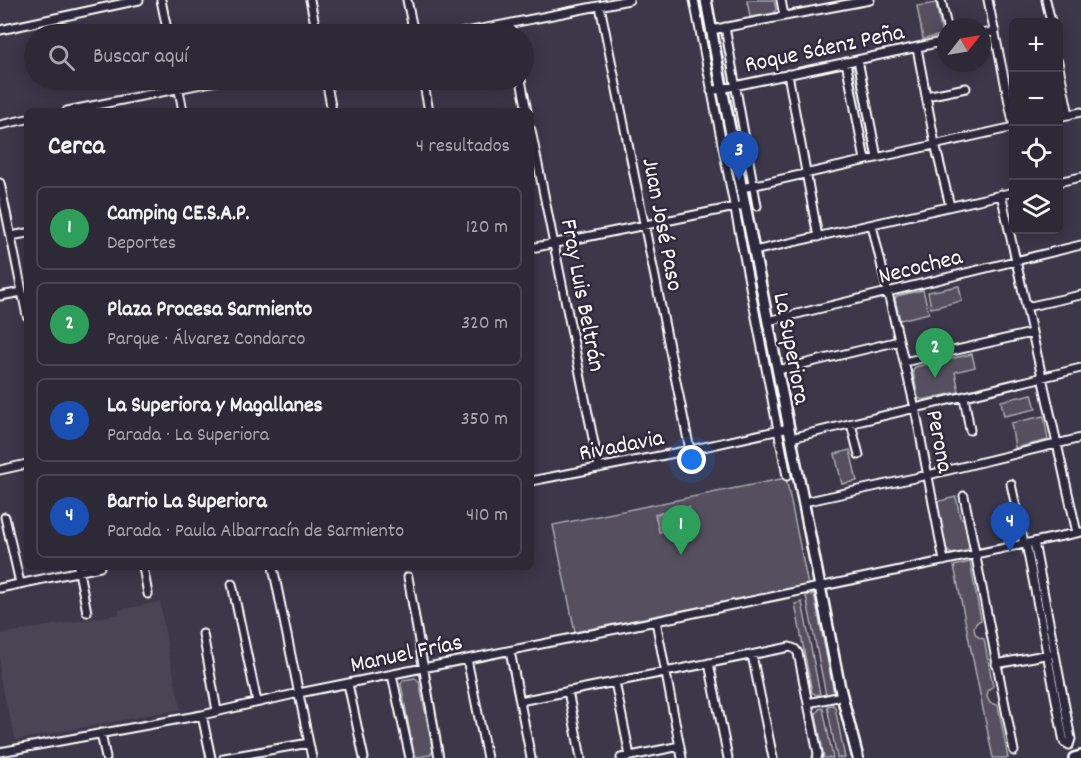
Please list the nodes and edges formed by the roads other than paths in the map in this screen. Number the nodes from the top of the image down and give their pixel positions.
1 (139, 0) edge
2 (161, 0) edge
3 (310, 0) edge
4 (407, 0) edge
5 (629, 0) edge
6 (694, 0) edge
7 (705, 0) edge
8 (781, 0) edge
9 (870, 0) edge
10 (941, 0) edge
11 (988, 0) edge
12 (1046, 0) edge
13 (600, 6) junction
14 (784, 16) junction
15 (945, 18) edge
16 (1049, 18) edge
17 (28, 24) edge
18 (166, 24) edge
19 (315, 24) edge
20 (412, 24) edge
21 (510, 24) edge
22 (24, 25) edge
23 (724, 27) junction
24 (0, 30) edge
25 (711, 30) junction
26 (995, 31) junction
27 (991, 32) edge
28 (937, 43) edge
29 (917, 48) junction
30 (858, 60) junction
31 (846, 62) junction
32 (1061, 72) edge
33 (788, 74) junction
34 (735, 86) junction
35 (722, 88) junction
36 (966, 88) dead end
37 (168, 90) edge
38 (178, 90) edge
39 (328, 90) edge
40 (425, 90) edge
41 (523, 90) edge
42 (711, 91) junction
43 (926, 96) junction
44 (82, 108) edge
45 (182, 108) edge
46 (331, 108) edge
47 (428, 108) edge
48 (526, 108) edge
49 (1081, 112) edge
50 (1069, 115) junction
51 (1063, 116) edge
52 (24, 120) edge
53 (0, 125) edge
54 (1014, 126) edge
55 (1009, 128) edge
56 (935, 144) junction
57 (534, 145) edge
58 (877, 158) junction
59 (865, 160) junction
60 (806, 174) junction
61 (1081, 177) edge
62 (1063, 181) edge
63 (0, 183) edge
64 (754, 186) junction
65 (742, 188) junction
66 (1009, 193) edge
67 (1001, 194) junction
68 (745, 205) junction
69 (757, 206) dead end
70 (950, 206) junction
71 (734, 207) junction
72 (644, 225) junction
73 (872, 225) junction
74 (24, 233) edge
75 (11, 236) junction
76 (818, 237) junction
77 (554, 243) junction
78 (1081, 245) edge
79 (534, 247) edge
80 (754, 251) junction
81 (1016, 261) junction
82 (22, 292) junction
83 (887, 293) junction
84 (1081, 295) edge
85 (0, 296) edge
86 (24, 302) edge
87 (1026, 308) junction
88 (768, 321) junction
89 (1031, 333) junction
90 (900, 341) junction
91 (904, 362) junction
92 (1081, 368) edge
93 (778, 370) junction
94 (1042, 378) junction
95 (964, 397) junction
96 (915, 408) junction
97 (851, 424) junction
98 (778, 430) junction
99 (970, 430) dead end
100 (790, 433) junction
101 (1081, 438) edge
102 (1057, 444) junction
103 (690, 450) junction
104 (859, 455) dead end
105 (24, 465) edge
106 (599, 468) junction
107 (0, 470) edge
108 (928, 475) junction
109 (787, 476) dead end
110 (534, 480) edge
111 (1011, 484) dead end
112 (964, 496) dead end
113 (804, 502) junction
114 (5, 517) dead end
115 (1079, 533) edge
116 (1028, 543) junction
117 (976, 554) junction
118 (944, 561) junction
119 (75, 570) edge
120 (79, 570) edge
121 (144, 570) edge
122 (274, 570) edge
123 (408, 577) dead end
124 (20, 583) junction
125 (232, 584) dead end
126 (820, 587) junction
127 (0, 588) edge
128 (148, 594) dead end
129 (87, 612) dead end
130 (656, 621) junction
131 (203, 634) dead end
132 (510, 651) junction
133 (1051, 654) junction
134 (752, 655) junction
135 (467, 659) junction
136 (709, 663) junction
137 (996, 664) junction
138 (423, 668) junction
139 (666, 672) junction
140 (392, 675) junction
141 (615, 682) junction
142 (348, 684) junction
143 (568, 691) junction
144 (299, 693) junction
145 (520, 700) junction
146 (843, 700) junction
147 (257, 702) junction
148 (808, 703) junction
149 (217, 711) junction
150 (202, 715) junction
151 (101, 733) junction
152 (309, 743) junction
153 (680, 746) junction
154 (13, 749) junction
155 (1014, 751) dead end
156 (0, 752) edge
157 (260, 755) edge
158 (630, 756) junction
159 (1081, 756) edge
160 (15, 758) edge
161 (106, 758) edge
162 (211, 758) edge
163 (224, 758) edge
164 (312, 758) edge
165 (364, 758) edge
166 (410, 758) edge
167 (439, 758) edge
168 (487, 758) edge
169 (531, 758) edge
170 (582, 758) edge
171 (621, 758) edge
172 (682, 758) edge
173 (728, 758) edge
174 (773, 758) edge
175 (817, 758) edge
176 (853, 758) edge
177 (858, 758) edge
178 (1074, 758) edge

1 - 17 street
2 - 18 street
3 - 19 street
4 - 20 street
5 - 13 street
6 - 42 street
7 - 25 main road, La Superiora
8 - 14 street
9 - 14 street
10 - 15 street
11 - 26 street
12 - 16 street
13 - 21 street
13 - 72 street, Juan José Paso
14 - 23 street
22 - 24 street
23 - 25 street
23 - 34 street
25 - 35 main road, La Superiora
26 - 27 street
26 - 54 street
28 - 29 street, Roque Sáenz Peña
29 - 30 street, Roque Sáenz Peña
29 - 43 street
30 - 31 street, Roque Sáenz Peña
30 - 58 street
31 - 33 street, Roque Sáenz Peña
31 - 59 street
32 - 50 street
33 - 34 street, Roque Sáenz Peña
33 - 60 street
34 - 35 street, Roque Sáenz Peña
34 - 64 street
35 - 42 street, Roque Sáenz Peña
35 - 65 main road, La Superiora
36 - 43 street
37 - 44 street
38 - 45 street
39 - 46 street
40 - 47 street
41 - 48 street
42 - 71 street
43 - 56 street
49 - 50 street
50 - 51 street
52 - 53 street
55 - 56 street
56 - 58 street
56 - 70 street
57 - 77 street, Fray Luis Beltrán
58 - 59 street
59 - 60 street
60 - 64 street
60 - 76 street
61 - 62 street
63 - 75 street
64 - 65 street
64 - 69 street
65 - 68 main road, La Superiora
66 - 67 street
67 - 70 street
67 - 81 street
68 - 71 street
68 - 80 main road, La Superiora
70 - 73 street
71 - 72 street
71 - 98 street
72 - 77 street
72 - 103 street, Juan José Paso
73 - 76 street
73 - 83 street, Perona
74 - 75 street
75 - 82 street
76 - 80 street
77 - 79 street
77 - 106 street, Fray Luis Beltrán
78 - 81 street, Necochea
80 - 88 main road, La Superiora
81 - 83 street, Necochea
81 - 87 street
82 - 85 street
82 - 86 street
83 - 88 street, Necochea
83 - 90 street, Perona
84 - 87 street
87 - 89 street
88 - 93 main road, La Superiora
89 - 91 street
89 - 94 street
90 - 91 street, Perona
90 - 93 street
91 - 96 street, Perona
92 - 94 street, Rivadavia
93 - 100 main road, La Superiora
94 - 95 street, Rivadavia
94 - 102 street
95 - 96 street, Rivadavia
95 - 99 street
96 - 97 street, Rivadavia
96 - 108 street, Perona
97 - 100 street, Rivadavia
97 - 104 street
98 - 100 street, Rivadavia
98 - 103 street, Rivadavia
98 - 109 street
100 - 113 main road, La Superiora
101 - 102 street
102 - 108 street
102 - 115 street
103 - 106 street, Rivadavia
105 - 107 street
106 - 110 street, Rivadavia
108 - 113 street
108 - 118 street, Perona
111 - 116 street
112 - 117 street
113 - 126 main road, La Superiora
114 - 124 street
115 - 116 street, Manuel Frías
116 - 117 street, Manuel Frías
116 - 133 street
117 - 118 street, Manuel Frías
117 - 137 street
118 - 126 street, Manuel Frías
119 - 124 street
120 - 129 street
121 - 128 street
122 - 144 street
123 - 138 street
124 - 127 street
125 - 147 street
126 - 130 street, Manuel Frías
126 - 146 main road, La Superiora
130 - 132 street, Manuel Frías
130 - 139 street
131 - 149 street
132 - 135 street, Manuel Frías
132 - 145 street
133 - 133 street
133 - 137 street
134 - 136 street
134 - 148 street
134 - 174 street
135 - 138 street, Manuel Frías
135 - 168 street
136 - 139 street
136 - 173 street
137 - 155 street
138 - 140 street, Manuel Frías
138 - 167 street
139 - 141 street
139 - 153 street
140 - 142 street, Manuel Frías
140 - 166 street
141 - 143 street
141 - 158 street
142 - 144 street, Manuel Frías
142 - 165 street
143 - 145 street
143 - 170 street
144 - 147 street, Manuel Frías
144 - 152 street
145 - 169 street
146 - 148 street
146 - 176 main road, La Superiora
146 - 177 main road, La Superiora
147 - 149 street, Manuel Frías
148 - 175 street
149 - 150 street, Manuel Frías
150 - 151 street, Manuel Frías
150 - 162 street
151 - 154 street, Manuel Frías
151 - 161 street
152 - 157 street
152 - 164 street
153 - 158 street
153 - 172 street
154 - 156 street, Manuel Frías
154 - 160 street
157 - 163 street
158 - 171 street
159 - 178 main road

